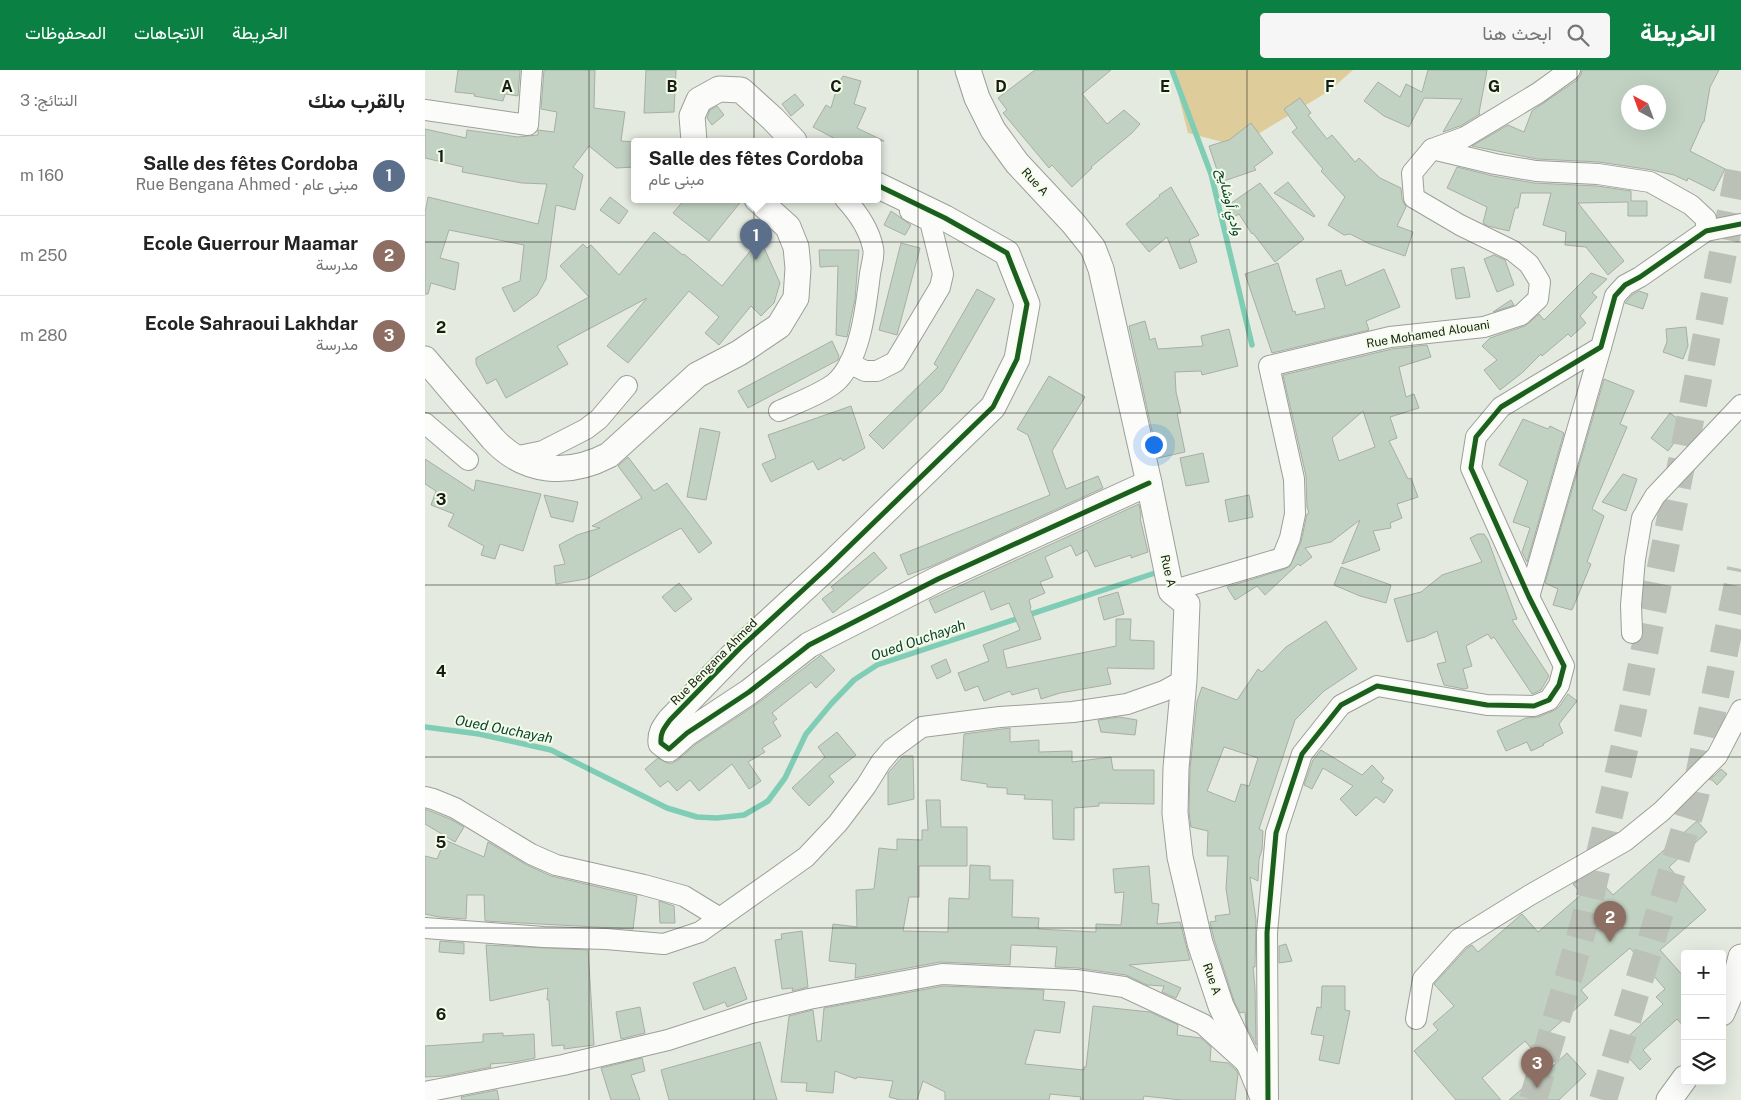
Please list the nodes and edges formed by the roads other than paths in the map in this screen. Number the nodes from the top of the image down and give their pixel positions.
1 (532, 70) edge
2 (968, 70) edge
3 (1570, 70) edge
4 (425, 110) edge
5 (694, 138) edge
6 (790, 138) edge
7 (1432, 149) junction
8 (881, 187) edge
9 (881, 196) edge
10 (762, 203) edge
11 (849, 203) edge
12 (1741, 224) edge
13 (1706, 231) junction
14 (1601, 347) junction
15 (425, 360) edge
16 (850, 362) junction
17 (627, 386) dead end
18 (1741, 405) edge
19 (779, 411) dead end
20 (425, 423) edge
21 (514, 457) junction
22 (468, 460) dead end
23 (1149, 483) junction
24 (1171, 591) junction
25 (1529, 597) junction
26 (1632, 633) dead end
27 (1184, 680) junction
28 (1741, 710) edge
29 (425, 798) edge
30 (720, 918) junction
31 (425, 928) edge
32 (1741, 957) edge
33 (1726, 1004) edge
34 (1416, 1019) dead end
35 (1251, 1068) junction
36 (1681, 1084) edge
37 (425, 1092) edge
38 (1264, 1100) edge
39 (1268, 1100) edge
40 (1669, 1100) edge

1 - 4 street
2 - 23 street, Rue A
3 - 7 street, Rue Mohamed Alouani
5 - 6 street
7 - 13 street
7 - 24 street, Rue Mohamed Alouani
8 - 23 street, Rue Bengana Ahmed
9 - 16 street
10 - 21 street
11 - 16 street
12 - 13 street
13 - 14 street
14 - 25 street
14 - 25 street
15 - 21 street
16 - 19 street
17 - 21 street
18 - 26 street
20 - 22 street
23 - 24 street, Rue A
24 - 27 street, Rue A
25 - 39 street
27 - 30 street
27 - 35 street, Rue A
28 - 34 street
29 - 30 street
30 - 31 street
32 - 33 street
35 - 37 street
35 - 38 street, Rue A
36 - 40 street

